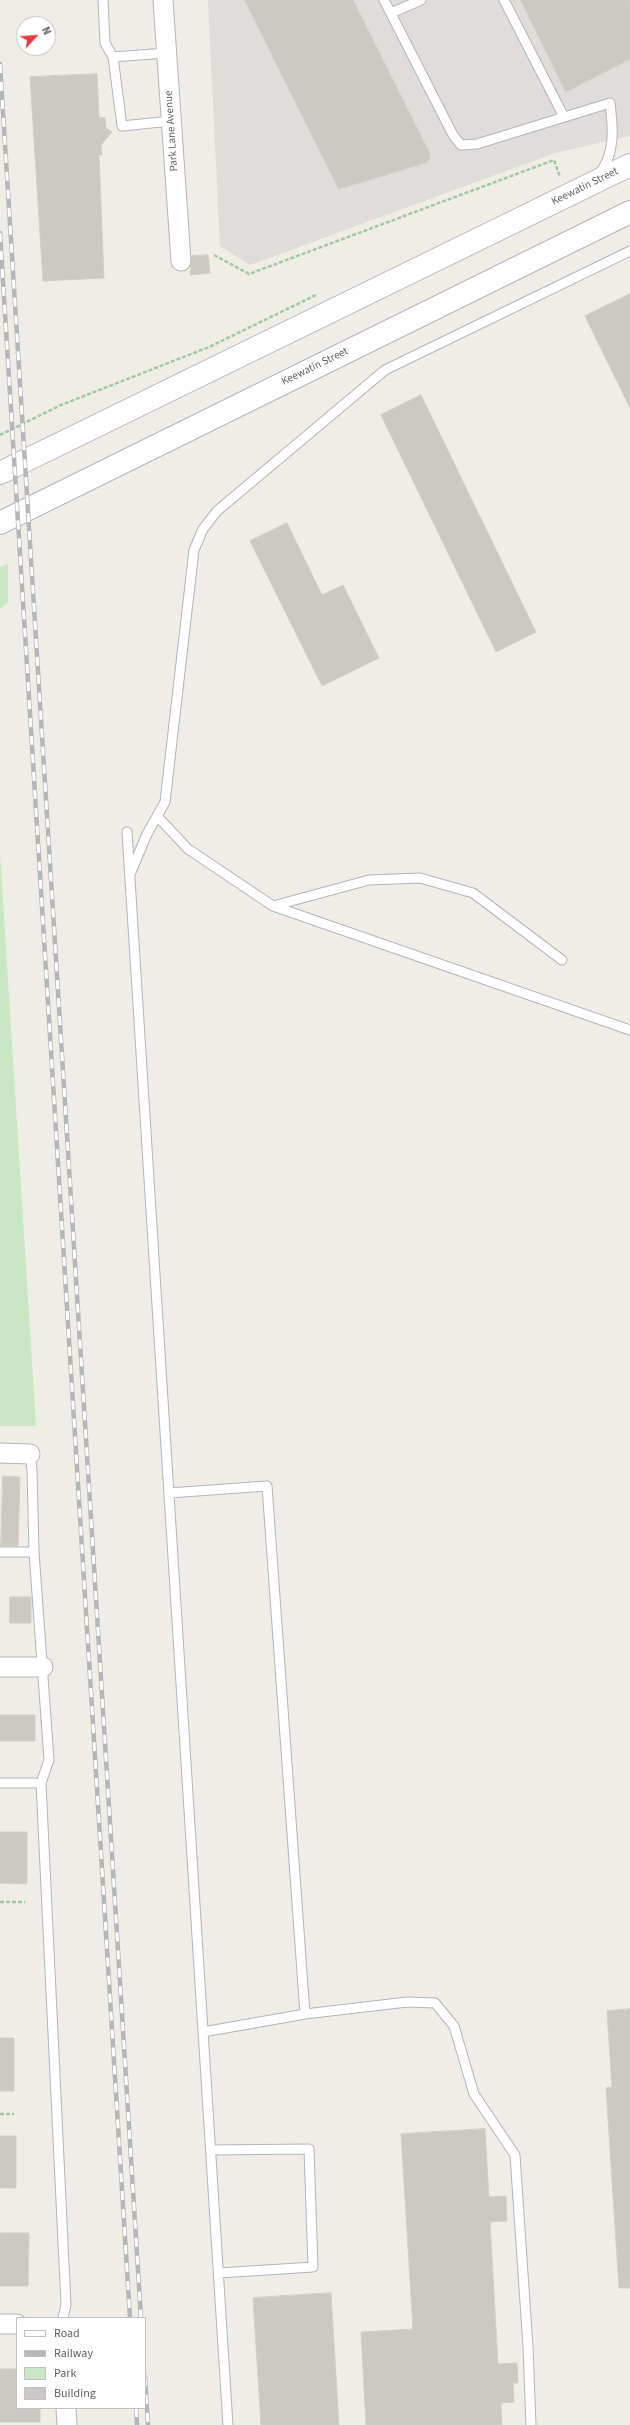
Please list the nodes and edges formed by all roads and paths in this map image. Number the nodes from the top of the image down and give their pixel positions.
1 (103, 0) edge
2 (163, 0) edge
3 (384, 0) edge
4 (421, 0) edge
5 (504, 0) edge
6 (391, 13) junction
7 (166, 53) junction
8 (113, 57) junction
9 (564, 117) junction
10 (171, 121) junction
11 (630, 165) edge
12 (553, 180) dead end
13 (589, 185) junction
14 (630, 212) edge
15 (630, 251) edge
16 (214, 255) dead end
17 (181, 261) dead end
18 (323, 291) dead end
19 (0, 435) edge
20 (0, 473) edge
21 (0, 523) edge
22 (157, 816) junction
23 (127, 832) dead end
24 (130, 875) junction
25 (272, 906) junction
26 (562, 960) dead end
27 (630, 1030) edge
28 (0, 1453) edge
29 (30, 1454) joint
30 (169, 1493) junction
31 (0, 1552) edge
32 (34, 1552) junction
33 (0, 1667) edge
34 (43, 1667) junction
35 (0, 1782) edge
36 (41, 1783) junction
37 (0, 1902) edge
38 (25, 1902) dead end
39 (305, 2014) junction
40 (203, 2032) junction
41 (0, 2114) edge
42 (14, 2114) dead end
43 (211, 2150) junction
44 (219, 2273) junction
45 (63, 2317) edge
46 (0, 2324) edge
47 (16, 2324) edge
48 (66, 2409) edge
49 (67, 2425) edge
50 (228, 2425) edge
51 (531, 2425) edge

1 - 8 lane
2 - 7 street, Park Lane Avenue
3 - 6 lane
4 - 6 lane
5 - 9 lane
6 - 9 lane
7 - 8 lane
7 - 10 street, Park Lane Avenue
8 - 10 lane
9 - 13 lane
10 - 17 street, Park Lane Avenue
11 - 13 main road, Keewatin Street
12 - 16 path
13 - 20 main road, Keewatin Street
14 - 21 main road, Keewatin Street
15 - 22 lane
18 - 19 path
22 - 24 lane
22 - 25 lane
23 - 24 lane
24 - 30 lane
25 - 26 lane
25 - 27 lane
28 - 29 street
29 - 32 lane
30 - 39 lane
30 - 40 lane
31 - 32 lane
32 - 34 lane
33 - 34 street
34 - 36 lane
35 - 36 lane
36 - 45 lane
37 - 38 path
39 - 40 lane
39 - 51 lane
40 - 43 lane
41 - 42 path
43 - 44 lane
43 - 44 lane
44 - 50 lane
46 - 47 street
48 - 49 street

